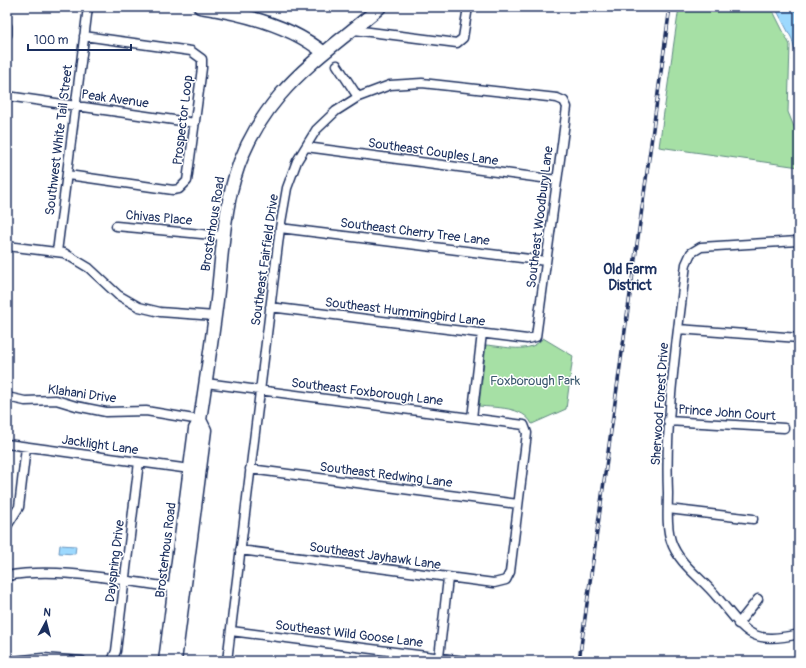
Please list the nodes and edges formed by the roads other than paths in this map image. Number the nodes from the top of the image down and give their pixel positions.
1 (88, 7) edge
2 (200, 7) edge
3 (380, 7) edge
4 (468, 7) edge
5 (220, 8) edge
6 (7, 26) edge
7 (354, 30) junction
8 (7, 36) edge
9 (84, 36) junction
10 (324, 53) junction
11 (337, 65) dead end
12 (7, 96) edge
13 (358, 97) junction
14 (564, 101) joint
15 (75, 106) junction
16 (195, 123) junction
17 (306, 147) junction
18 (68, 175) junction
19 (557, 180) junction
20 (116, 226) dead end
21 (280, 228) junction
22 (224, 236) junction
23 (798, 241) edge
24 (7, 246) edge
25 (57, 252) junction
26 (546, 261) junction
27 (270, 307) junction
28 (215, 316) junction
29 (678, 329) junction
30 (482, 334) junction
31 (536, 337) joint
32 (799, 338) edge
33 (206, 383) junction
34 (260, 390) junction
35 (7, 397) edge
36 (472, 418) junction
37 (200, 420) junction
38 (668, 421) junction
39 (784, 428) dead end
40 (7, 444) edge
41 (26, 447) junction
42 (139, 462) junction
43 (190, 469) junction
44 (250, 469) junction
45 (518, 504) junction
46 (668, 509) junction
47 (753, 519) dead end
48 (7, 526) edge
49 (240, 550) junction
50 (7, 576) edge
51 (448, 578) junction
52 (124, 582) junction
53 (179, 588) junction
54 (758, 599) dead end
55 (738, 624) junction
56 (230, 631) junction
57 (799, 634) edge
58 (439, 657) junction
59 (12, 661) edge
60 (82, 661) edge
61 (112, 661) edge
62 (165, 661) edge
63 (175, 661) edge
64 (227, 661) edge
65 (465, 661) edge

1 - 9 street, Southwest White Tail Street
2 - 5 street
3 - 7 street, Brosterhous Road
4 - 7 street
5 - 10 street
6 - 8 street
7 - 10 street, Brosterhous Road
9 - 15 street, Southwest White Tail Street
9 - 16 street, Prospector Loop
10 - 22 street, Brosterhous Road
11 - 13 street
12 - 15 street, Peak Avenue
13 - 14 street, Southeast Fairfield Drive
13 - 17 street, Southeast Fairfield Drive
14 - 19 street, Southeast Woodbury Lane
15 - 16 street, Peak Avenue
15 - 18 street, Southwest White Tail Street
16 - 18 street, Prospector Loop
17 - 19 street, Southeast Couples Lane
17 - 21 street, Southeast Fairfield Drive
18 - 25 street, Southwest White Tail Street
19 - 26 street, Southeast Woodbury Lane
20 - 22 street, Chivas Place
21 - 26 street, Southeast Cherry Tree Lane
21 - 27 street, Southeast Fairfield Drive
22 - 28 street, Brosterhous Road
23 - 29 street, Sherwood Forest Drive
24 - 25 street
25 - 28 street
26 - 31 street, Southeast Woodbury Lane
27 - 30 street, Southeast Hummingbird Lane
27 - 34 street, Southeast Fairfield Drive
28 - 33 street, Brosterhous Road
29 - 32 street
29 - 38 street, Sherwood Forest Drive
30 - 31 street, Southeast Hummingbird Lane
30 - 36 street
33 - 34 street, Southeast Foxborough Lane
33 - 37 street, Brosterhous Road
34 - 36 street, Southeast Foxborough Lane
34 - 44 street, Southeast Fairfield Drive
35 - 37 street, Klahani Drive
36 - 45 street, Southeast Foxborough Lane
37 - 43 street, Brosterhous Road
37 - 53 street, Brosterhous Road
38 - 39 street, Prince John Court
38 - 46 street, Sherwood Forest Drive
40 - 41 street, Jacklight Lane
41 - 42 street, Jacklight Lane
41 - 48 street
42 - 43 street, Jacklight Lane
42 - 52 street, Dayspring Drive
43 - 53 street, Brosterhous Road
44 - 45 street, Southeast Redwing Lane
44 - 49 street, Southeast Fairfield Drive
45 - 51 street, Southeast Jayhawk Lane
46 - 47 street
46 - 55 street, Sherwood Forest Drive
49 - 51 street, Southeast Jayhawk Lane
49 - 56 street, Southeast Fairfield Drive
50 - 52 street
51 - 58 street
52 - 53 street
52 - 61 street, Dayspring Drive
53 - 62 street, Brosterhous Road
53 - 63 street, Brosterhous Road
54 - 55 street
55 - 57 street, Sherwood Forest Drive
56 - 58 street, Southeast Wild Goose Lane
56 - 64 street, Southeast Fairfield Drive
58 - 65 street, Southeast Wild Goose Lane
59 - 60 street

